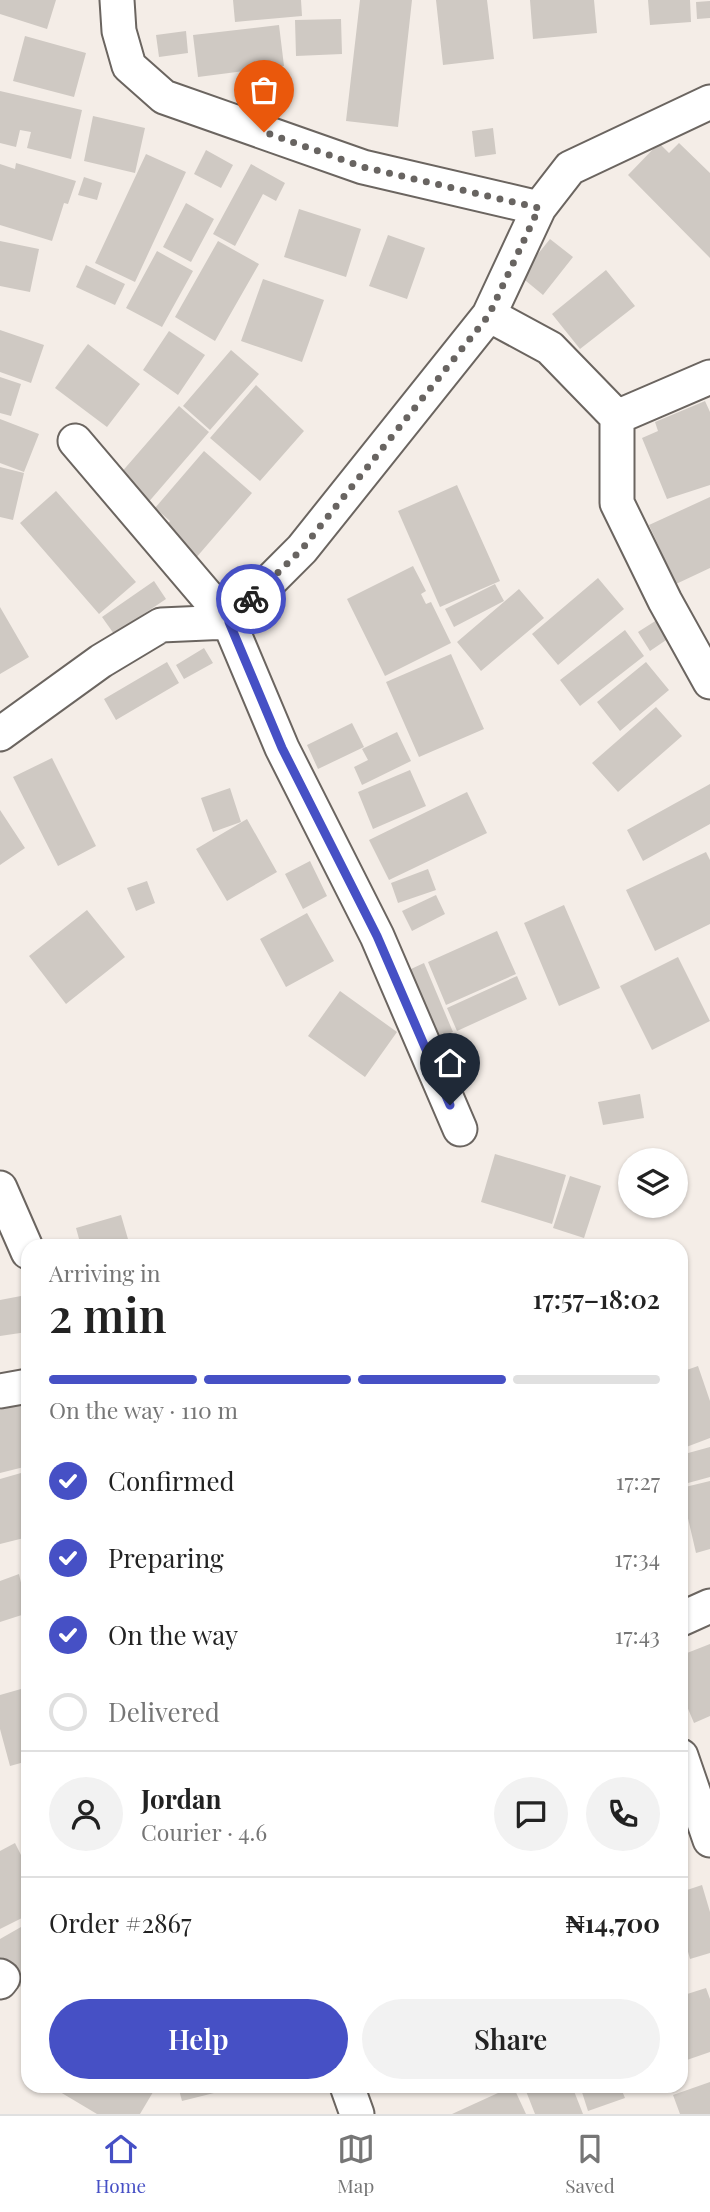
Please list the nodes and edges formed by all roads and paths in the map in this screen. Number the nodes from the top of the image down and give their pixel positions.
1 (117, 0) edge
2 (710, 102) edge
3 (539, 208) junction
4 (489, 315) junction
5 (710, 377) edge
6 (617, 417) junction
7 (75, 441) dead end
8 (229, 622) junction
9 (710, 682) edge
10 (0, 734) edge
11 (460, 1129) dead end
12 (0, 1188) edge
13 (22, 1239) edge
14 (21, 1387) edge
15 (0, 1391) edge
16 (710, 1606) edge
17 (688, 1616) edge
18 (688, 1776) edge
19 (710, 1840) edge
20 (0, 1976) edge
21 (0, 1982) edge
22 (350, 2093) edge
23 (357, 2114) edge

1 - 3 street
2 - 3 street
3 - 4 street
4 - 6 street
4 - 8 street
5 - 6 street
6 - 9 street
7 - 8 street
8 - 10 street
8 - 11 street
12 - 13 street
14 - 15 street
16 - 17 street
18 - 19 street
20 - 21 street
22 - 23 street

